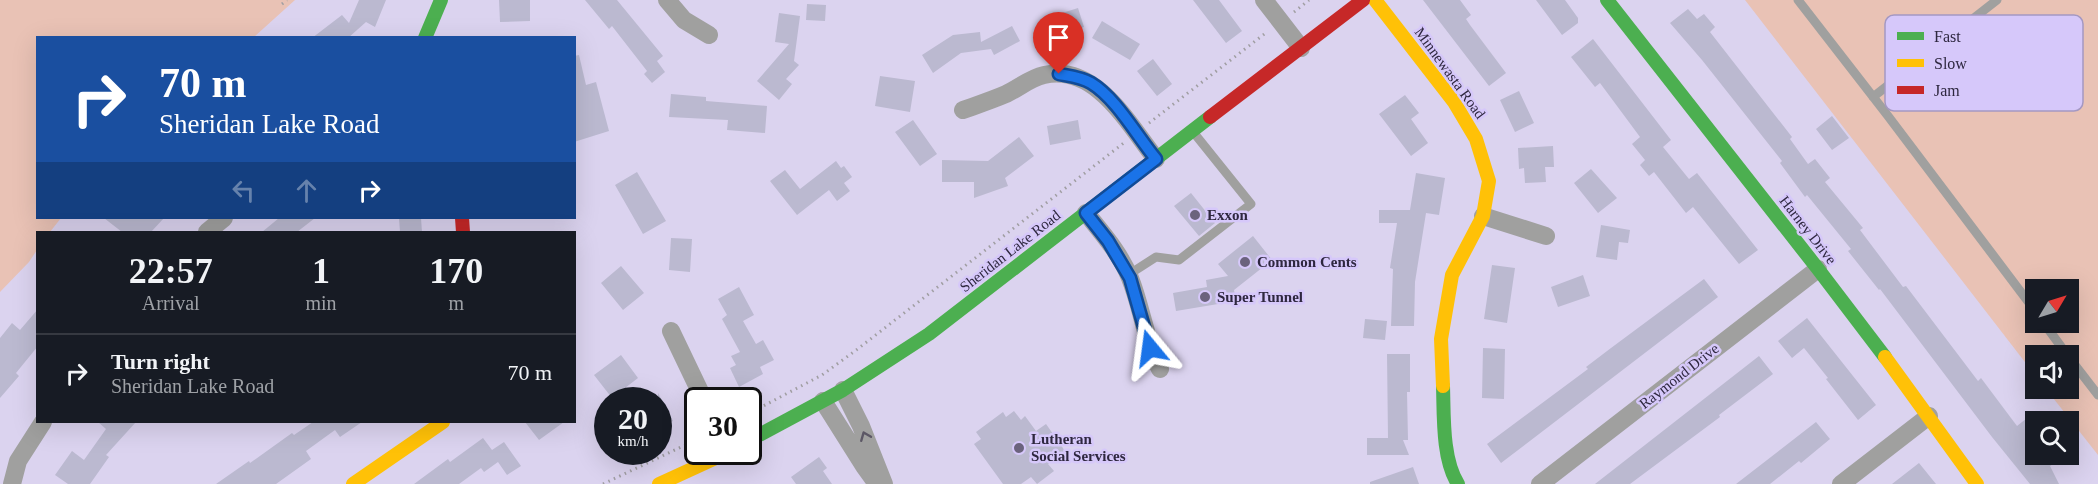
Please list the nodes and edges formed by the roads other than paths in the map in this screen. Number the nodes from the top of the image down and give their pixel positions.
1 (441, 0) edge
2 (667, 0) edge
3 (1264, 0) edge
4 (1363, 0) edge
5 (1375, 0) edge
6 (1607, 0) edge
7 (1798, 0) edge
8 (1997, 0) edge
9 (1978, 15) edge
10 (709, 35) dead end
11 (426, 36) edge
12 (1301, 48) junction
13 (1885, 88) edge
14 (1874, 97) junction
15 (963, 110) dead end
16 (1192, 131) junction
17 (1156, 159) junction
18 (1086, 213) junction
19 (1483, 216) junction
20 (223, 219) edge
21 (208, 231) edge
22 (1546, 236) dead end
23 (1818, 269) junction
24 (1128, 275) junction
25 (2025, 297) edge
26 (671, 331) dead end
27 (1160, 369) dead end
28 (2079, 370) edge
29 (698, 387) edge
30 (843, 390) junction
31 (2098, 395) edge
32 (823, 401) junction
33 (1929, 416) junction
34 (42, 423) edge
35 (442, 423) edge
36 (762, 434) edge
37 (701, 465) edge
38 (12, 484) edge
39 (353, 484) edge
40 (659, 484) edge
41 (877, 484) edge
42 (884, 484) edge
43 (1458, 484) edge
44 (1540, 484) edge
45 (1841, 484) edge
46 (1977, 484) edge

1 - 11 street
2 - 10 street
3 - 12 street
4 - 12 street, Sheridan Lake Road
5 - 19 street, Minnewasta Road
6 - 23 street, Harney Drive
7 - 14 lane
8 - 9 lane
12 - 16 street, Sheridan Lake Road
13 - 14 lane
14 - 25 lane
15 - 17 street
16 - 17 street, Sheridan Lake Road
16 - 24 lane
17 - 18 street, Sheridan Lake Road
18 - 24 street
18 - 30 street, Sheridan Lake Road
19 - 22 street
19 - 43 street, Minnewasta Road
20 - 21 street
23 - 33 street, Harney Drive
23 - 44 street, Raymond Drive
24 - 27 street
26 - 29 street
28 - 31 lane
30 - 32 street, Sheridan Lake Road
42 -> 30 street
32 - 36 street, Sheridan Lake Road
32 - 41 street
33 - 45 street
33 - 46 street, Harney Drive
34 - 38 street
35 - 39 street
37 - 40 street

